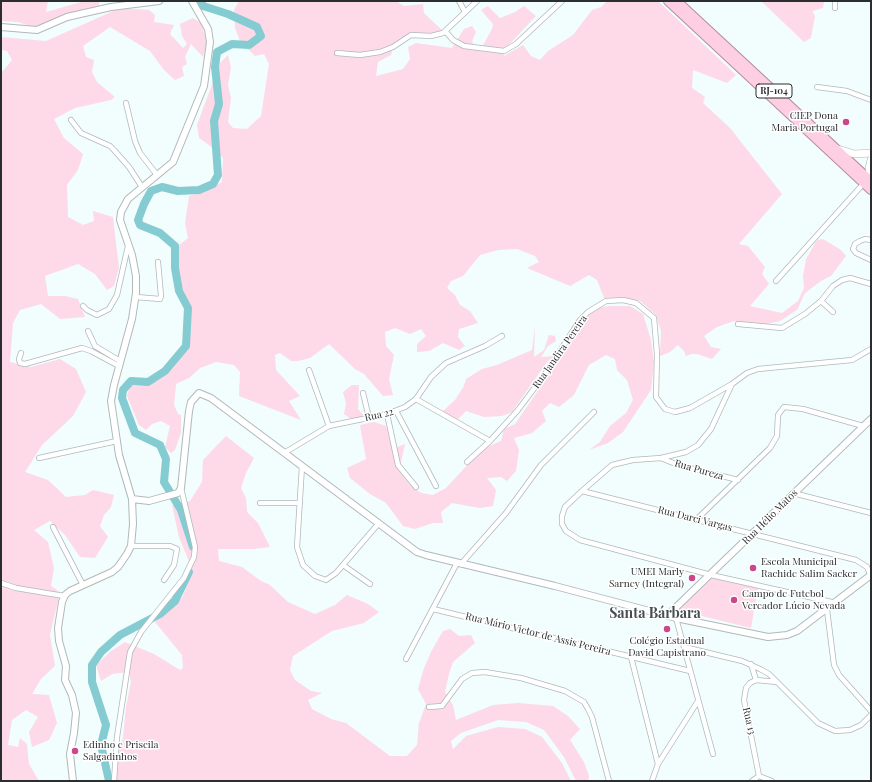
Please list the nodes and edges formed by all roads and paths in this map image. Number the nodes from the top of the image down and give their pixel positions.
1 (159, 1) edge
2 (192, 1) edge
3 (459, 1) edge
4 (477, 1) edge
5 (562, 1) edge
6 (668, 1) edge
7 (835, 1) edge
8 (678, 2) edge
9 (835, 8) dead end
10 (465, 12) junction
11 (1, 27) edge
12 (446, 32) junction
13 (337, 53) dead end
14 (817, 87) dead end
15 (871, 100) edge
16 (126, 103) dead end
17 (71, 120) dead end
18 (835, 148) junction
19 (871, 153) edge
20 (871, 160) edge
21 (157, 175) junction
22 (869, 182) edge
23 (142, 187) junction
24 (871, 190) edge
25 (871, 240) edge
26 (128, 246) junction
27 (871, 260) edge
28 (158, 262) dead end
29 (776, 281) dead end
30 (871, 284) edge
31 (136, 297) junction
32 (821, 301) junction
33 (83, 306) dead end
34 (833, 312) dead end
35 (738, 324) dead end
36 (88, 331) dead end
37 (502, 336) dead end
38 (871, 349) edge
39 (21, 353) dead end
40 (120, 364) junction
41 (309, 370) dead end
42 (732, 384) junction
43 (363, 393) dead end
44 (416, 399) junction
45 (396, 411) junction
46 (594, 412) dead end
47 (387, 414) junction
48 (369, 418) junction
49 (871, 419) edge
50 (330, 426) junction
51 (863, 426) junction
52 (117, 441) junction
53 (490, 441) junction
54 (284, 452) junction
55 (39, 458) dead end
56 (661, 458) junction
57 (467, 462) dead end
58 (302, 466) junction
59 (738, 480) junction
60 (436, 486) dead end
61 (416, 487) dead end
62 (582, 491) junction
63 (175, 493) junction
64 (792, 494) junction
65 (132, 499) junction
66 (300, 502) junction
67 (260, 503) dead end
68 (871, 513) edge
69 (697, 519) junction
70 (379, 523) junction
71 (54, 527) dead end
72 (753, 534) junction
73 (131, 546) junction
74 (459, 563) junction
75 (343, 564) junction
76 (711, 575) junction
77 (871, 575) edge
78 (164, 580) dead end
79 (1, 583) edge
80 (370, 584) dead end
81 (83, 585) junction
82 (64, 596) junction
83 (836, 603) junction
84 (433, 608) junction
85 (827, 610) junction
86 (668, 615) junction
87 (676, 618) junction
88 (684, 647) junction
89 (631, 657) junction
90 (406, 659) dead end
91 (751, 664) junction
92 (690, 671) junction
93 (756, 680) junction
94 (777, 682) junction
95 (698, 701) junction
96 (429, 707) dead end
97 (871, 711) edge
98 (871, 715) edge
99 (713, 754) dead end
100 (658, 764) junction
101 (759, 776) junction
102 (74, 781) edge
103 (114, 781) edge
104 (609, 781) edge
105 (652, 781) edge
106 (752, 781) edge
107 (772, 781) edge

1 - 11 street
2 - 21 street
3 - 10 street
4 - 10 street
5 - 12 street
6 - 22 highway, RJ-104
7 - 9 street
8 - 18 highway, RJ-104
10 - 12 street
12 - 13 street
14 - 15 street
16 - 21 street
17 - 23 street
18 - 19 main road
18 - 22 highway, RJ-104
20 - 22 main road
21 - 23 street
22 - 24 highway, RJ-104
22 - 29 street
23 - 26 street
25 - 27 street
26 - 31 street
26 - 33 street
28 - 31 street
30 - 32 street
31 - 40 street
32 - 34 street
32 - 35 street
36 - 40 street
37 - 44 street, Rua 22
38 - 42 street, Rua Jandira Pereira
39 - 40 street
40 - 52 street
41 - 50 street
42 - 53 street, Rua Jandira Pereira
42 - 56 street
43 - 48 street
44 - 45 street, Rua 22
44 - 53 street
45 - 47 street, Rua 22
45 - 60 street
46 - 74 street
47 - 48 street, Rua 22
47 - 61 street
48 - 50 street, Rua 22
49 - 51 street, Rua Hélio Matos
50 - 54 street, Rua 22
51 - 59 street
51 - 64 street, Rua Hélio Matos
52 - 55 street
52 - 65 street
53 - 57 street, Rua Jandira Pereira
54 - 58 street
54 - 63 street
56 - 59 street, Rua Pureza
56 - 62 street
58 - 66 street
58 - 70 street
59 - 69 street
62 - 69 street, Rua Darci Vargas
62 - 76 street
63 - 65 street
63 - 103 street
64 - 68 street
64 - 72 street, Rua Hélio Matos
65 - 73 street
66 - 67 street
66 - 75 street
69 - 72 street, Rua Darci Vargas
70 - 74 street
70 - 75 street
71 - 81 street
72 - 76 street, Rua Hélio Matos
72 - 77 street, Rua Darci Vargas
73 - 78 street
73 - 81 street
74 - 84 street
74 - 86 street
75 - 80 street
76 - 83 street
76 - 86 street, Rua Hélio Matos
77 - 83 street
79 - 82 street
81 - 82 street
82 - 102 street
83 - 85 street
84 - 89 street, Rua Mário Victor de Assis Pereira
84 - 90 street
85 - 87 street
85 - 97 street
86 - 87 street
87 - 88 street
88 - 91 street
88 - 92 street
89 - 92 street, Rua Mário Victor de Assis Pereira
89 - 100 street
91 - 93 street
91 - 94 street
92 - 95 street
93 - 94 street
93 - 101 street, Rua 13
94 - 98 street
95 - 99 street
95 - 100 street
96 - 104 street
100 - 105 street
101 - 106 street
101 - 107 street

